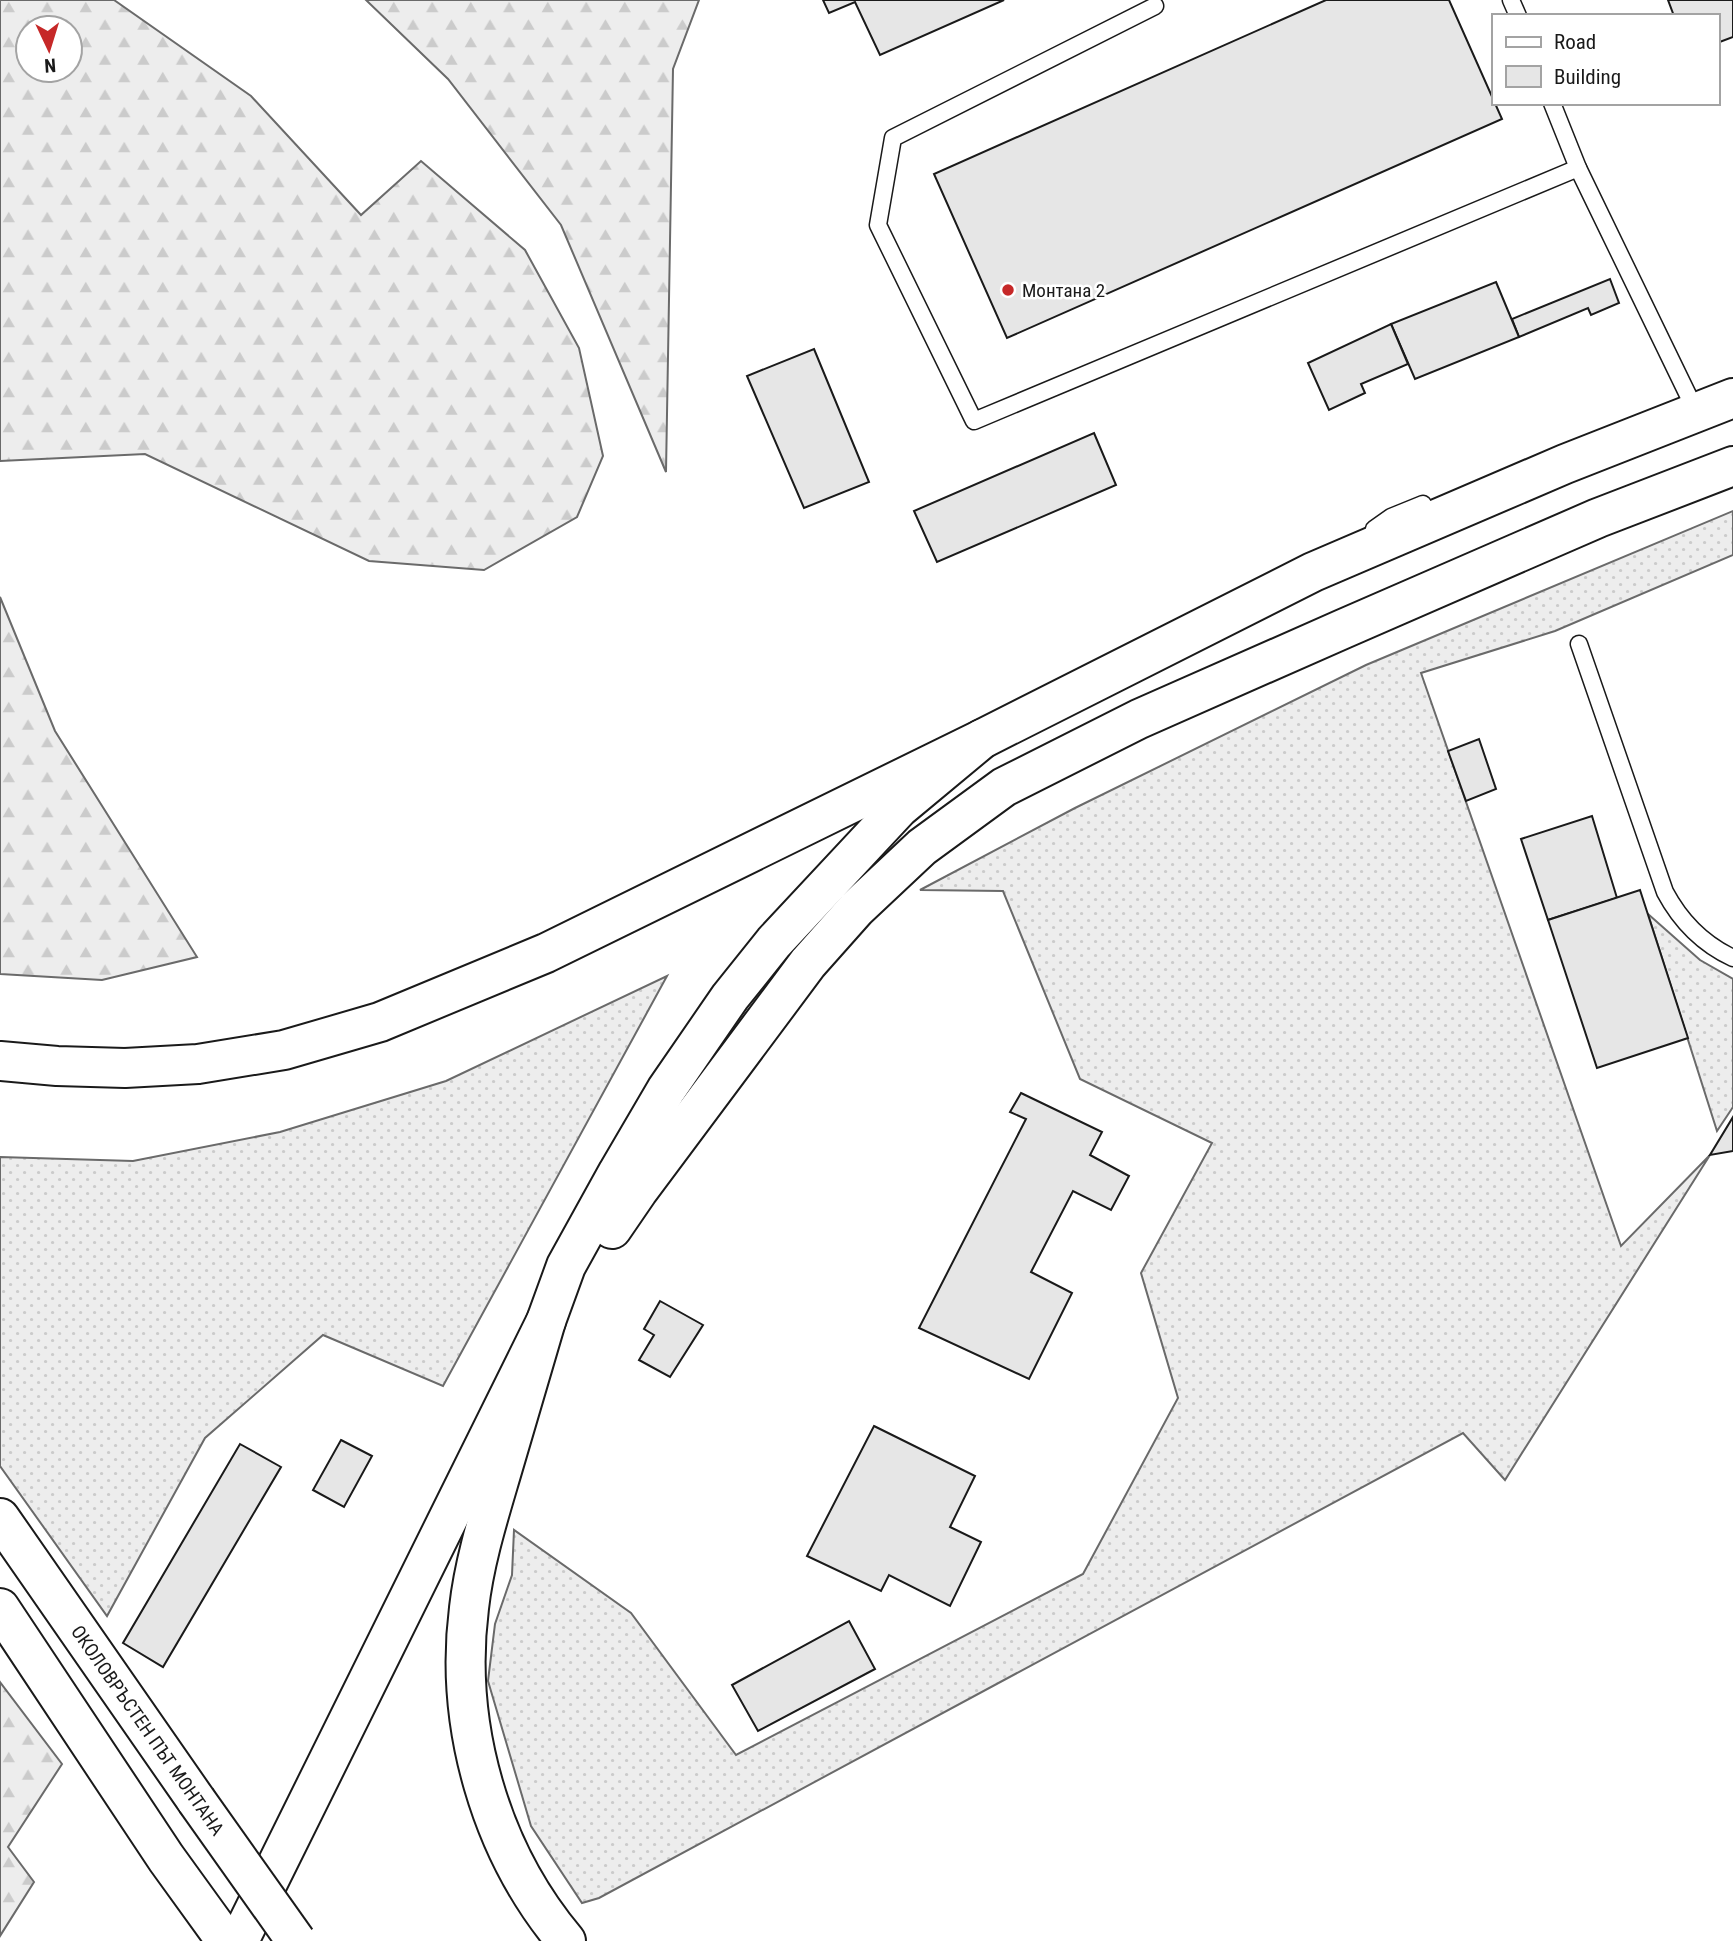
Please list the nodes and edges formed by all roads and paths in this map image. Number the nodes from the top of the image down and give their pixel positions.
1 (1155, 6) dead end
2 (1553, 105) edge
3 (1578, 168) junction
4 (1699, 396) edge
5 (1733, 466) edge
6 (1443, 496) dead end
7 (1313, 572) junction
8 (1579, 644) dead end
9 (982, 739) junction
10 (1733, 958) edge
11 (0, 1061) edge
12 (546, 1321) junction
13 (0, 1518) edge
14 (0, 1608) edge
15 (226, 1941) edge
16 (239, 1941) edge
17 (296, 1941) edge
18 (566, 1941) edge

1 - 3 lane
2 - 3 lane
3 - 4 lane
4 - 7 main road
5 - 12 main road
6 - 7 lane
7 - 9 main road
8 - 10 lane
9 - 11 main road
9 - 12 main road
12 - 16 main road
12 - 18 main road
13 - 17 main road, ОКОЛОВРЪСТЕН ПЪТ МОНТАНА, bridge
14 - 15 main road

